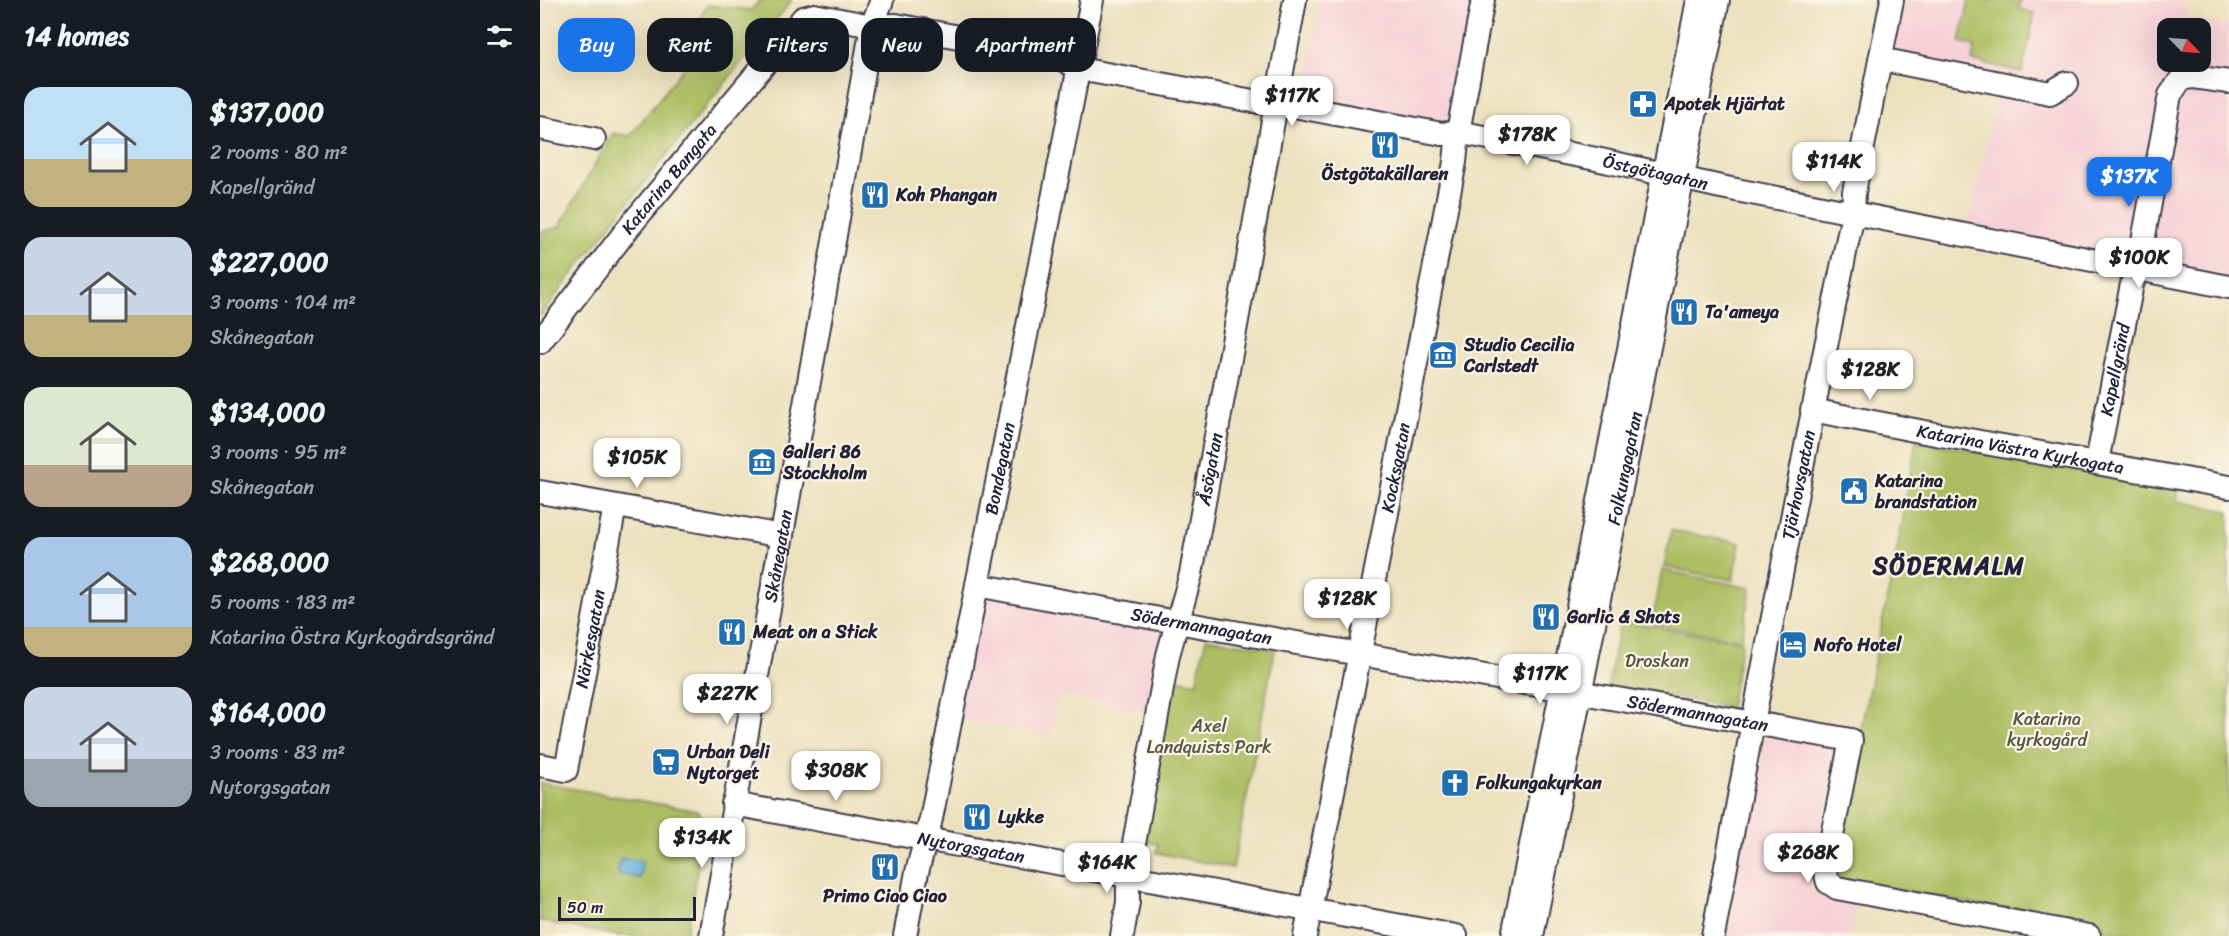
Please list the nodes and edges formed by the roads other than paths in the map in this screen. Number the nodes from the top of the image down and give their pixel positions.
1 (882, 0) edge
2 (1092, 0) edge
3 (1295, 0) edge
4 (1483, 0) edge
5 (1698, 0) edge
6 (1718, 0) edge
7 (1892, 0) edge
8 (803, 18) edge
9 (830, 18) edge
10 (875, 18) edge
11 (1088, 18) edge
12 (1880, 59) junction
13 (758, 72) edge
14 (864, 72) edge
15 (1077, 72) edge
16 (1094, 72) edge
17 (2229, 82) edge
18 (2067, 83) dead end
19 (1275, 105) junction
20 (540, 128) edge
21 (1458, 132) junction
22 (594, 139) dead end
23 (1672, 175) junction
24 (1853, 214) junction
25 (2138, 268) junction
26 (2229, 287) edge
27 (540, 342) edge
28 (1812, 410) junction
29 (2097, 462) junction
30 (2229, 487) edge
31 (540, 492) edge
32 (615, 506) junction
33 (782, 537) junction
34 (977, 585) junction
35 (1176, 622) junction
36 (1360, 653) junction
37 (1573, 691) junction
38 (1753, 722) junction
39 (540, 765) edge
40 (733, 804) junction
41 (927, 840) junction
42 (1128, 877) junction
43 (1310, 908) junction
44 (2009, 928) edge
45 (711, 936) edge
46 (905, 936) edge
47 (1122, 936) edge
48 (1305, 936) edge
49 (1456, 936) edge
50 (1513, 936) edge
51 (1532, 936) edge
52 (1713, 936) edge
53 (2089, 936) edge

1 - 10 street, Skånegatan
2 - 11 street, Bondegatan
3 - 19 street, Åsögatan
4 - 21 street, Kocksgatan
5 - 23 street, Folkungagatan
6 - 23 street, Folkungagatan
7 - 12 street, Tjärhovsgatan
8 - 9 street, Östgötagatan
12 - 18 street
12 - 24 street, Tjärhovsgatan
13 - 27 street, Katarina Bangata
14 - 33 street, Skånegatan
15 - 34 street, Bondegatan
16 - 19 street, Östgötagatan
17 - 25 street, Kapellgränd
19 - 21 street, Östgötagatan
19 - 35 street, Åsögatan
20 - 22 street
21 - 23 street, Östgötagatan
21 - 36 street, Kocksgatan
23 - 24 street, Östgötagatan
23 - 37 street, Folkungagatan
24 - 25 street, Östgötagatan
24 - 28 street, Tjärhovsgatan
25 - 26 street, Östgötagatan
25 - 29 street, Kapellgränd
28 - 29 street, Katarina Västra Kyrkogata
28 - 38 street, Tjärhovsgatan
29 - 30 street, Katarina Västra Kyrkogata
31 - 32 street
32 - 33 street
32 - 39 street, Närkesgatan
33 - 40 street, Skånegatan
34 - 35 street, Södermannagatan
34 - 41 street, Bondegatan
35 - 36 street, Södermannagatan
35 - 42 street, Åsögatan
36 - 37 street, Södermannagatan
36 - 43 street, Kocksgatan
37 - 38 street, Södermannagatan
37 - 50 street, Folkungagatan
37 - 51 street, Folkungagatan
38 - 44 street, Södermannagatan
38 - 52 street, Tjärhovsgatan
40 - 41 street, Nytorgsgatan
40 - 45 street, Skånegatan
41 - 42 street, Nytorgsgatan
41 - 46 street, Bondegatan
42 - 43 street, Nytorgsgatan
42 - 47 street, Åsögatan
43 - 48 street, Kocksgatan
43 - 49 street, Nytorgsgatan
44 - 53 street

